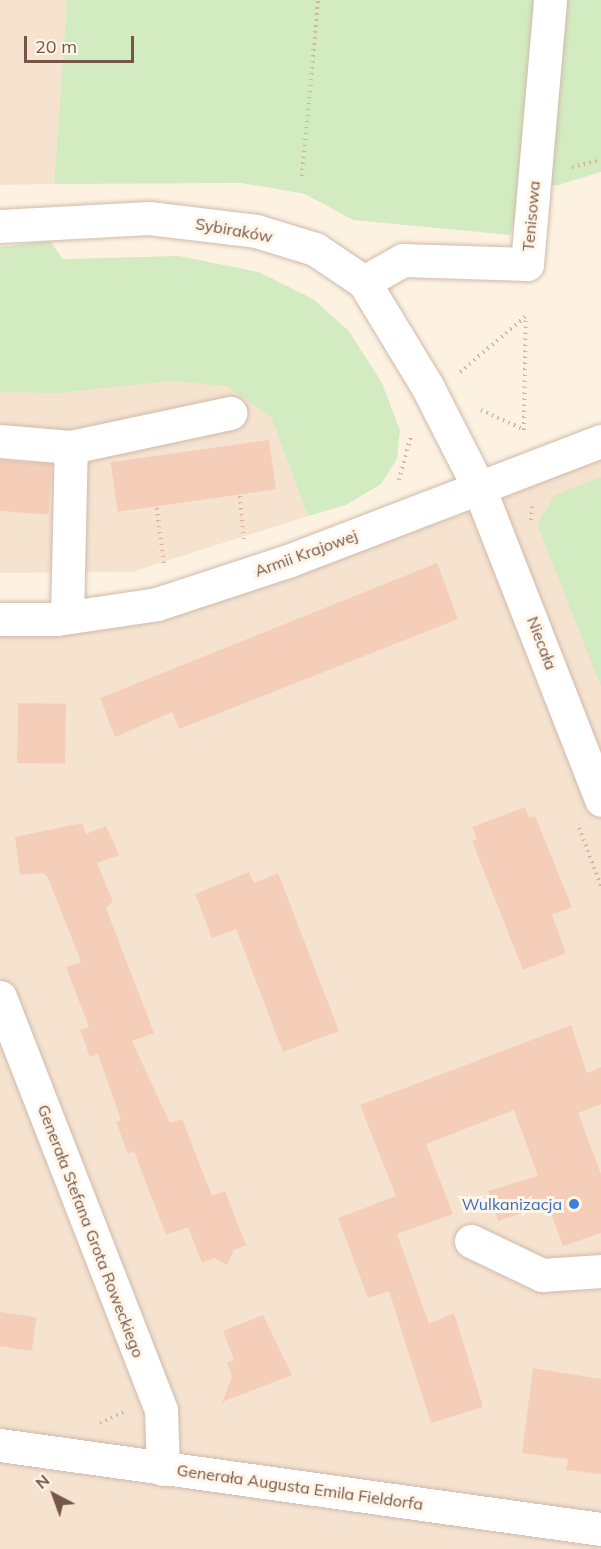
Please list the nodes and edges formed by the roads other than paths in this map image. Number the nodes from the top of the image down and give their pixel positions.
1 (550, 0) edge
2 (0, 226) edge
3 (364, 282) junction
4 (230, 413) dead end
5 (0, 441) edge
6 (601, 441) edge
7 (71, 447) junction
8 (479, 488) junction
9 (68, 617) junction
10 (0, 619) edge
11 (601, 800) edge
12 (0, 997) edge
13 (14, 1070) edge
14 (471, 1240) dead end
15 (601, 1271) edge
16 (0, 1445) edge
17 (164, 1469) junction
18 (601, 1529) edge

1 - 3 street, Tenisowa
2 - 3 street, Sybiraków
3 - 8 street, Sybiraków
4 - 7 street
5 - 7 street
6 - 8 street, Armii Krajowej
7 - 9 street
8 - 9 street, Armii Krajowej
8 - 11 street, Niecała
9 - 10 street, Armii Krajowej
12 - 13 street, Generała Stefana Grota Roweckiego
13 - 17 street, Generała Stefana Grota Roweckiego
14 - 15 street
16 - 17 street, Generała Augusta Emila Fieldorfa
17 - 18 street, Generała Augusta Emila Fieldorfa

